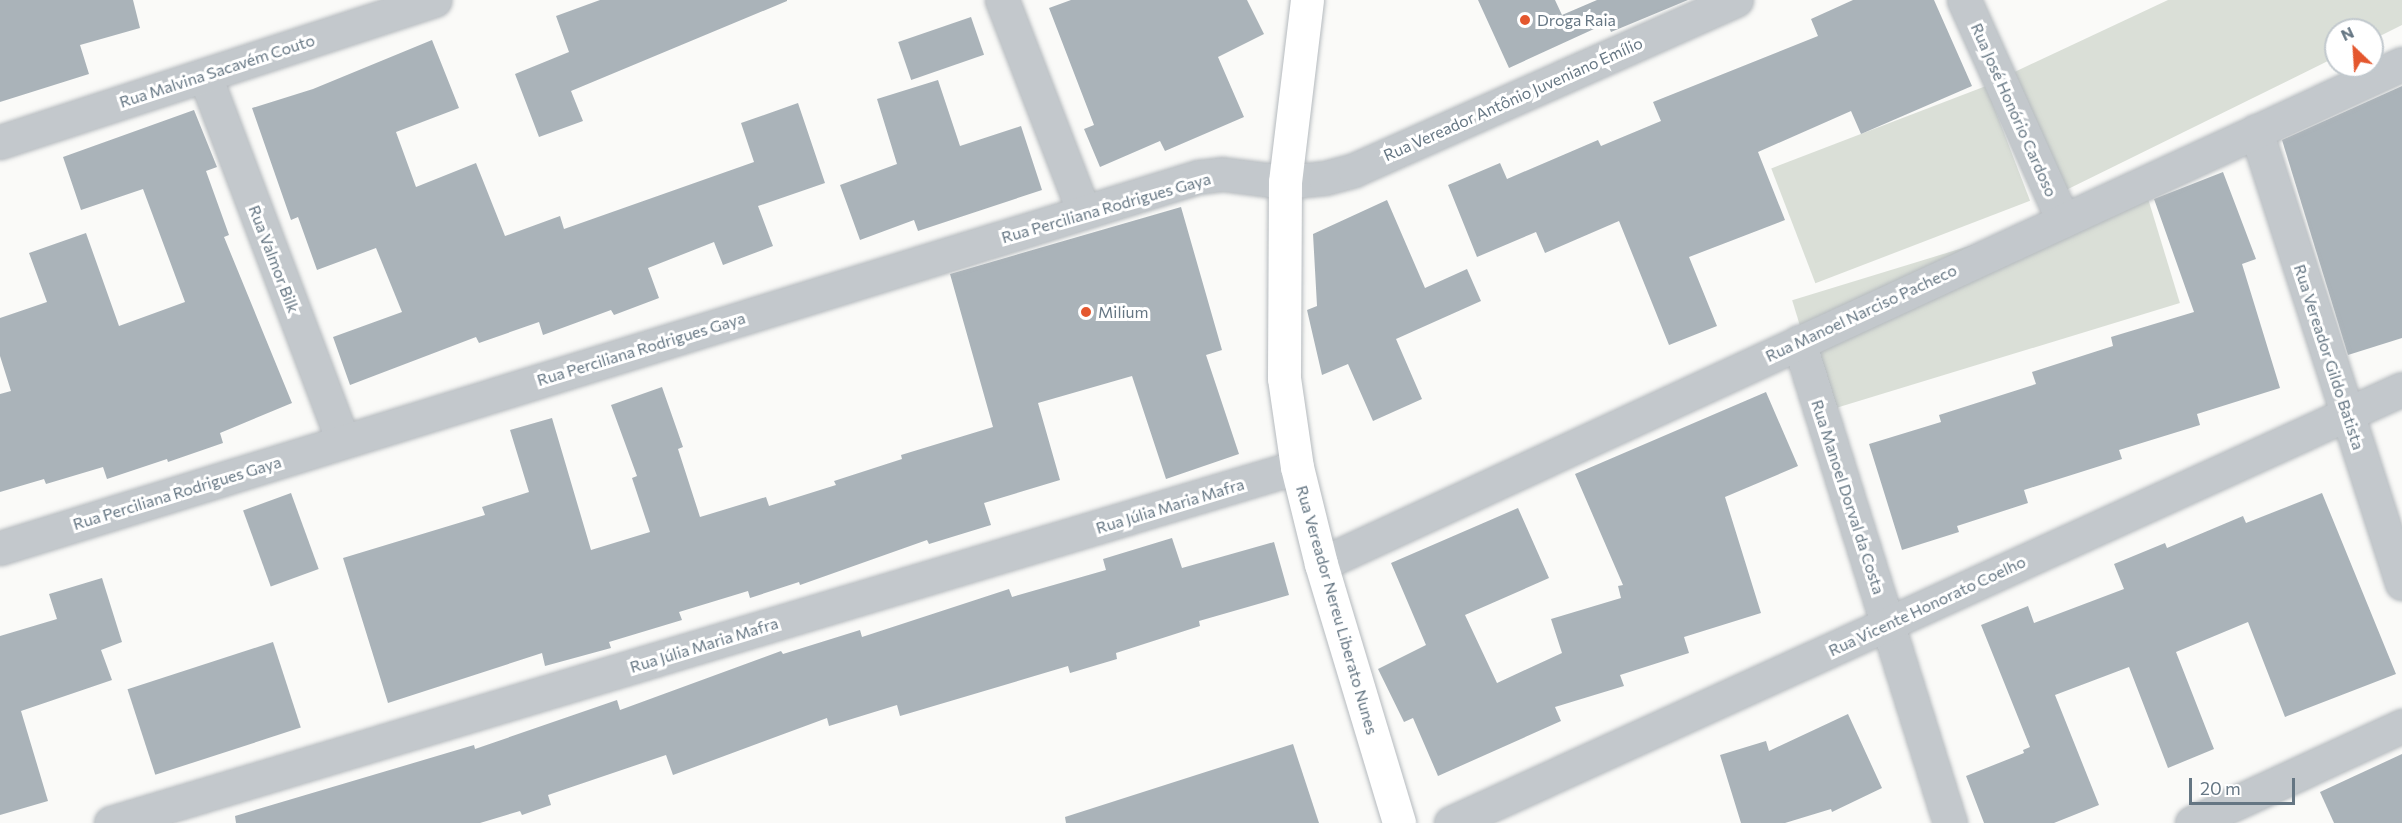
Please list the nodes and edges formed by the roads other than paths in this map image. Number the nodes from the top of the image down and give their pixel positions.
1 (434, 0) edge
2 (1002, 0) edge
3 (1307, 0) edge
4 (1736, 0) edge
5 (1964, 0) edge
6 (2402, 64) edge
7 (205, 76) junction
8 (2256, 131) junction
9 (0, 142) edge
10 (1285, 182) junction
11 (1084, 212) junction
12 (2063, 220) junction
13 (1799, 342) junction
14 (2402, 389) edge
15 (2348, 414) junction
16 (343, 441) junction
17 (1297, 467) junction
18 (0, 548) edge
19 (1321, 564) junction
20 (2402, 583) edge
21 (1888, 623) junction
22 (2402, 726) edge
23 (111, 823) edge
24 (1399, 823) edge
25 (1451, 823) edge
26 (1950, 823) edge
27 (2192, 823) edge

1 - 7 street, Rua Malvina Sacavém Couto
2 - 11 street
3 - 10 main road, Rua Vereador Nereu Liberato Nunes
4 - 10 street, Rua Vereador Antônio Juveniano Emílio
5 - 12 street, Rua José Honório Cardoso
6 - 8 street, Rua Manoel Narciso Pacheco
7 - 9 street, Rua Malvina Sacavém Couto
7 - 16 street, Rua Valmor Bilk
8 - 12 street, Rua Manoel Narciso Pacheco
8 - 15 street, Rua Vereador Gildo Batista
10 - 11 street, Rua Perciliana Rodrigues Gaya
10 - 17 main road, Rua Vereador Nereu Liberato Nunes
11 - 16 street, Rua Perciliana Rodrigues Gaya
12 - 13 street, Rua Manoel Narciso Pacheco
13 - 19 street, Rua Manoel Narciso Pacheco
13 - 21 street, Rua Manoel Dorval da Costa
14 - 15 street, Rua Vicente Honorato Coelho
15 - 20 street, Rua Vereador Gildo Batista
15 - 21 street, Rua Vicente Honorato Coelho
16 - 18 street, Rua Perciliana Rodrigues Gaya
17 - 19 main road, Rua Vereador Nereu Liberato Nunes
17 - 23 street, Rua Júlia Maria Mafra
19 - 24 main road, Rua Vereador Nereu Liberato Nunes
21 - 25 street, Rua Vicente Honorato Coelho
21 - 26 street, Rua Manoel Dorval da Costa
22 - 27 street

